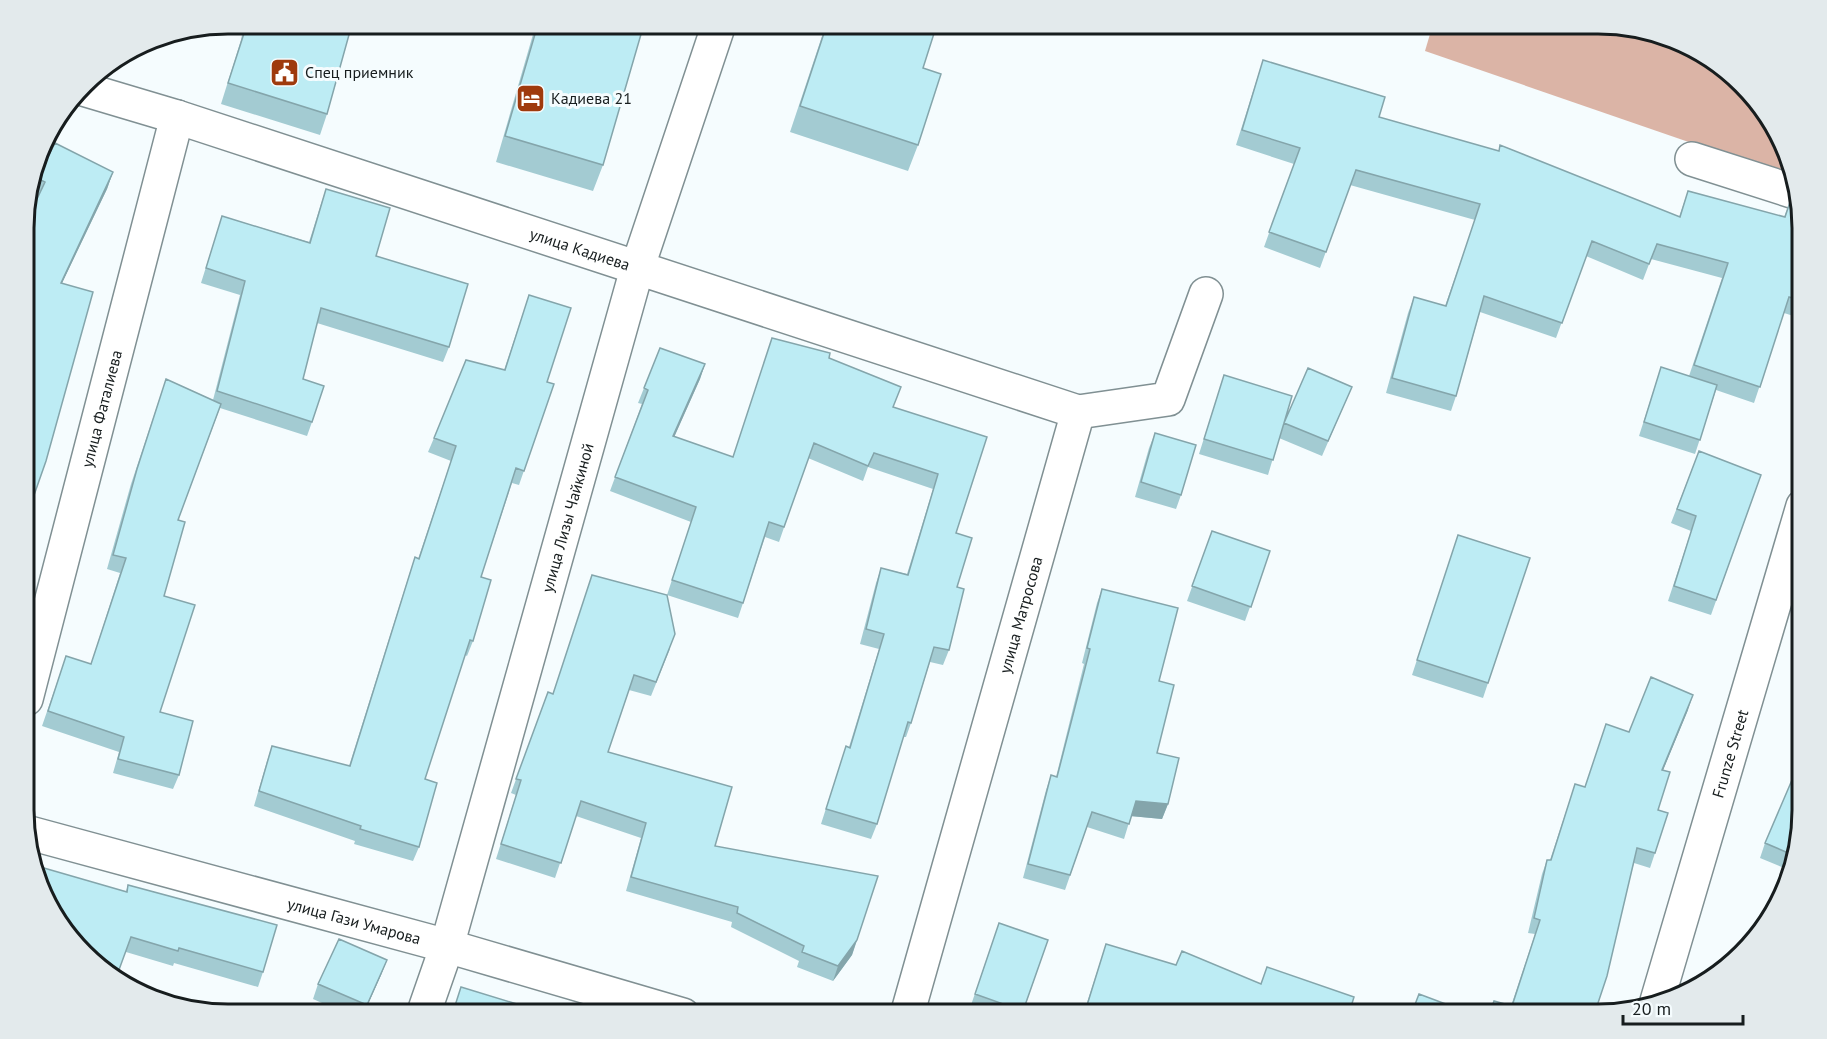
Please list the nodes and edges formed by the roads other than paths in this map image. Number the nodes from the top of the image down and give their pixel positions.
1 (716, 34) edge
2 (92, 92) edge
3 (177, 117) junction
4 (1692, 159) dead end
5 (1789, 190) edge
6 (636, 269) junction
7 (1206, 294) dead end
8 (1078, 412) junction
9 (1792, 543) edge
10 (34, 668) edge
11 (36, 835) edge
12 (447, 946) junction
13 (1659, 995) edge
14 (427, 1004) edge
15 (645, 1004) edge
16 (910, 1004) edge

1 - 6 street, улица Лизы Чайкиной
2 - 3 street, улица Кадиева
3 - 6 street, улица Кадиева
3 - 10 street, улица Фаталиева
4 - 5 street
6 - 8 street, улица Кадиева
6 - 12 street, улица Лизы Чайкиной
7 - 8 street
8 - 16 street, улица Матросова
9 - 13 street, Frunze Street
11 - 12 street, улица Гази Умарова
12 - 14 street, улица Лизы Чайкиной
12 - 15 street, улица Гази Умарова

